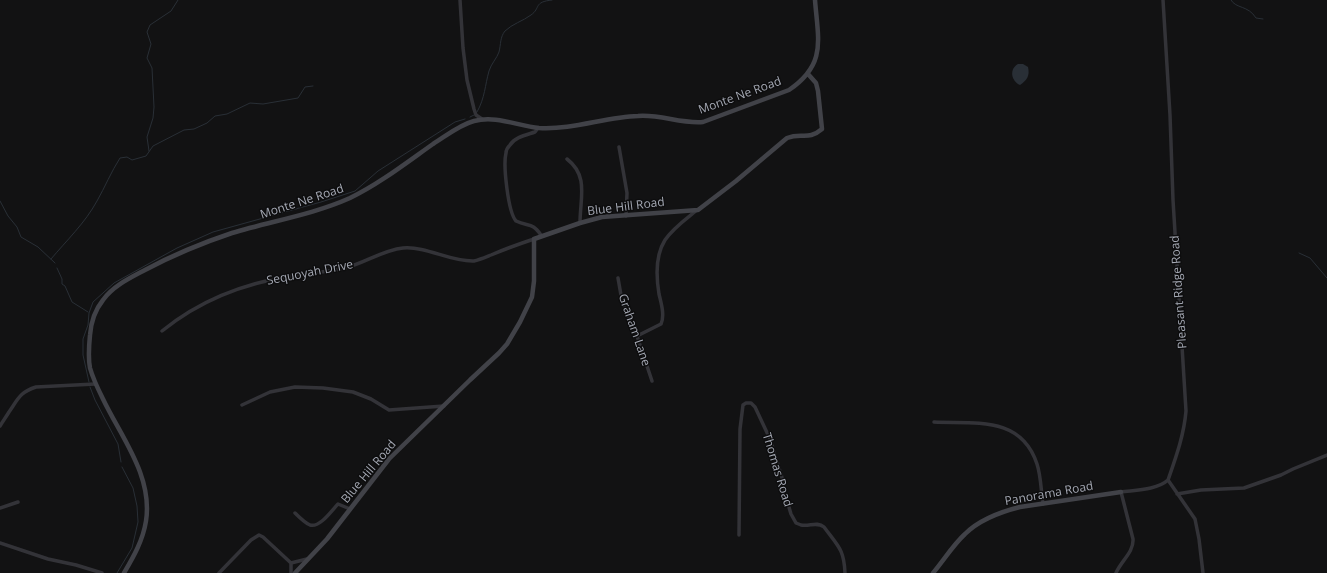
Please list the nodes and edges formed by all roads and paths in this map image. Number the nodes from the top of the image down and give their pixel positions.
1 (460, 0) edge
2 (815, 0) edge
3 (1163, 0) edge
4 (808, 74) junction
5 (482, 119) junction
6 (538, 128) junction
7 (619, 147) dead end
8 (567, 159) dead end
9 (698, 210) junction
10 (626, 216) junction
11 (580, 223) junction
12 (541, 236) junction
13 (534, 239) junction
14 (618, 278) dead end
15 (162, 331) dead end
16 (636, 336) junction
17 (652, 381) dead end
18 (95, 384) junction
19 (242, 405) dead end
20 (444, 406) junction
21 (934, 422) dead end
22 (0, 426) edge
23 (1327, 455) edge
24 (1168, 480) junction
25 (1121, 492) junction
26 (1177, 494) junction
27 (18, 502) dead end
28 (1043, 504) junction
29 (0, 508) edge
30 (350, 509) junction
31 (295, 513) dead end
32 (739, 535) dead end
33 (0, 543) edge
34 (308, 559) junction
35 (291, 563) junction
36 (102, 573) edge
37 (124, 573) edge
38 (219, 573) edge
39 (291, 573) edge
40 (295, 573) edge
41 (844, 573) edge
42 (933, 573) edge
43 (1116, 573) edge
44 (1203, 573) edge

1 - 5 street
2 - 4 street
3 - 24 street, Pleasant Ridge Road
4 - 6 street, Monte Ne Road
4 - 9 street
5 - 6 street, Monte Ne Road
5 - 18 street, Monte Ne Road
6 - 12 street
7 - 10 street
8 - 11 street
9 - 10 street, Blue Hill Road
9 - 16 street
10 - 11 street, Blue Hill Road
11 - 12 street, Blue Hill Road
12 - 13 street, Blue Hill Road
13 - 15 street, Sequoyah Drive
13 - 20 street, Blue Hill Road
14 - 16 street, Graham Lane
16 - 17 street, Graham Lane
18 - 22 street
18 - 37 street, Monte Ne Road
19 - 20 street
20 - 30 street, Blue Hill Road
21 - 28 street
23 - 26 street
24 - 25 street
24 - 26 street
25 - 28 street, Panorama Road
25 - 43 street
26 - 44 street
27 - 29 street
28 - 42 street, Panorama Road
30 - 31 street
30 - 34 street, Blue Hill Road
32 - 41 street, Thomas Road
33 - 36 street
34 - 35 street
34 - 40 street, Blue Hill Road
35 - 38 street
35 - 39 street

